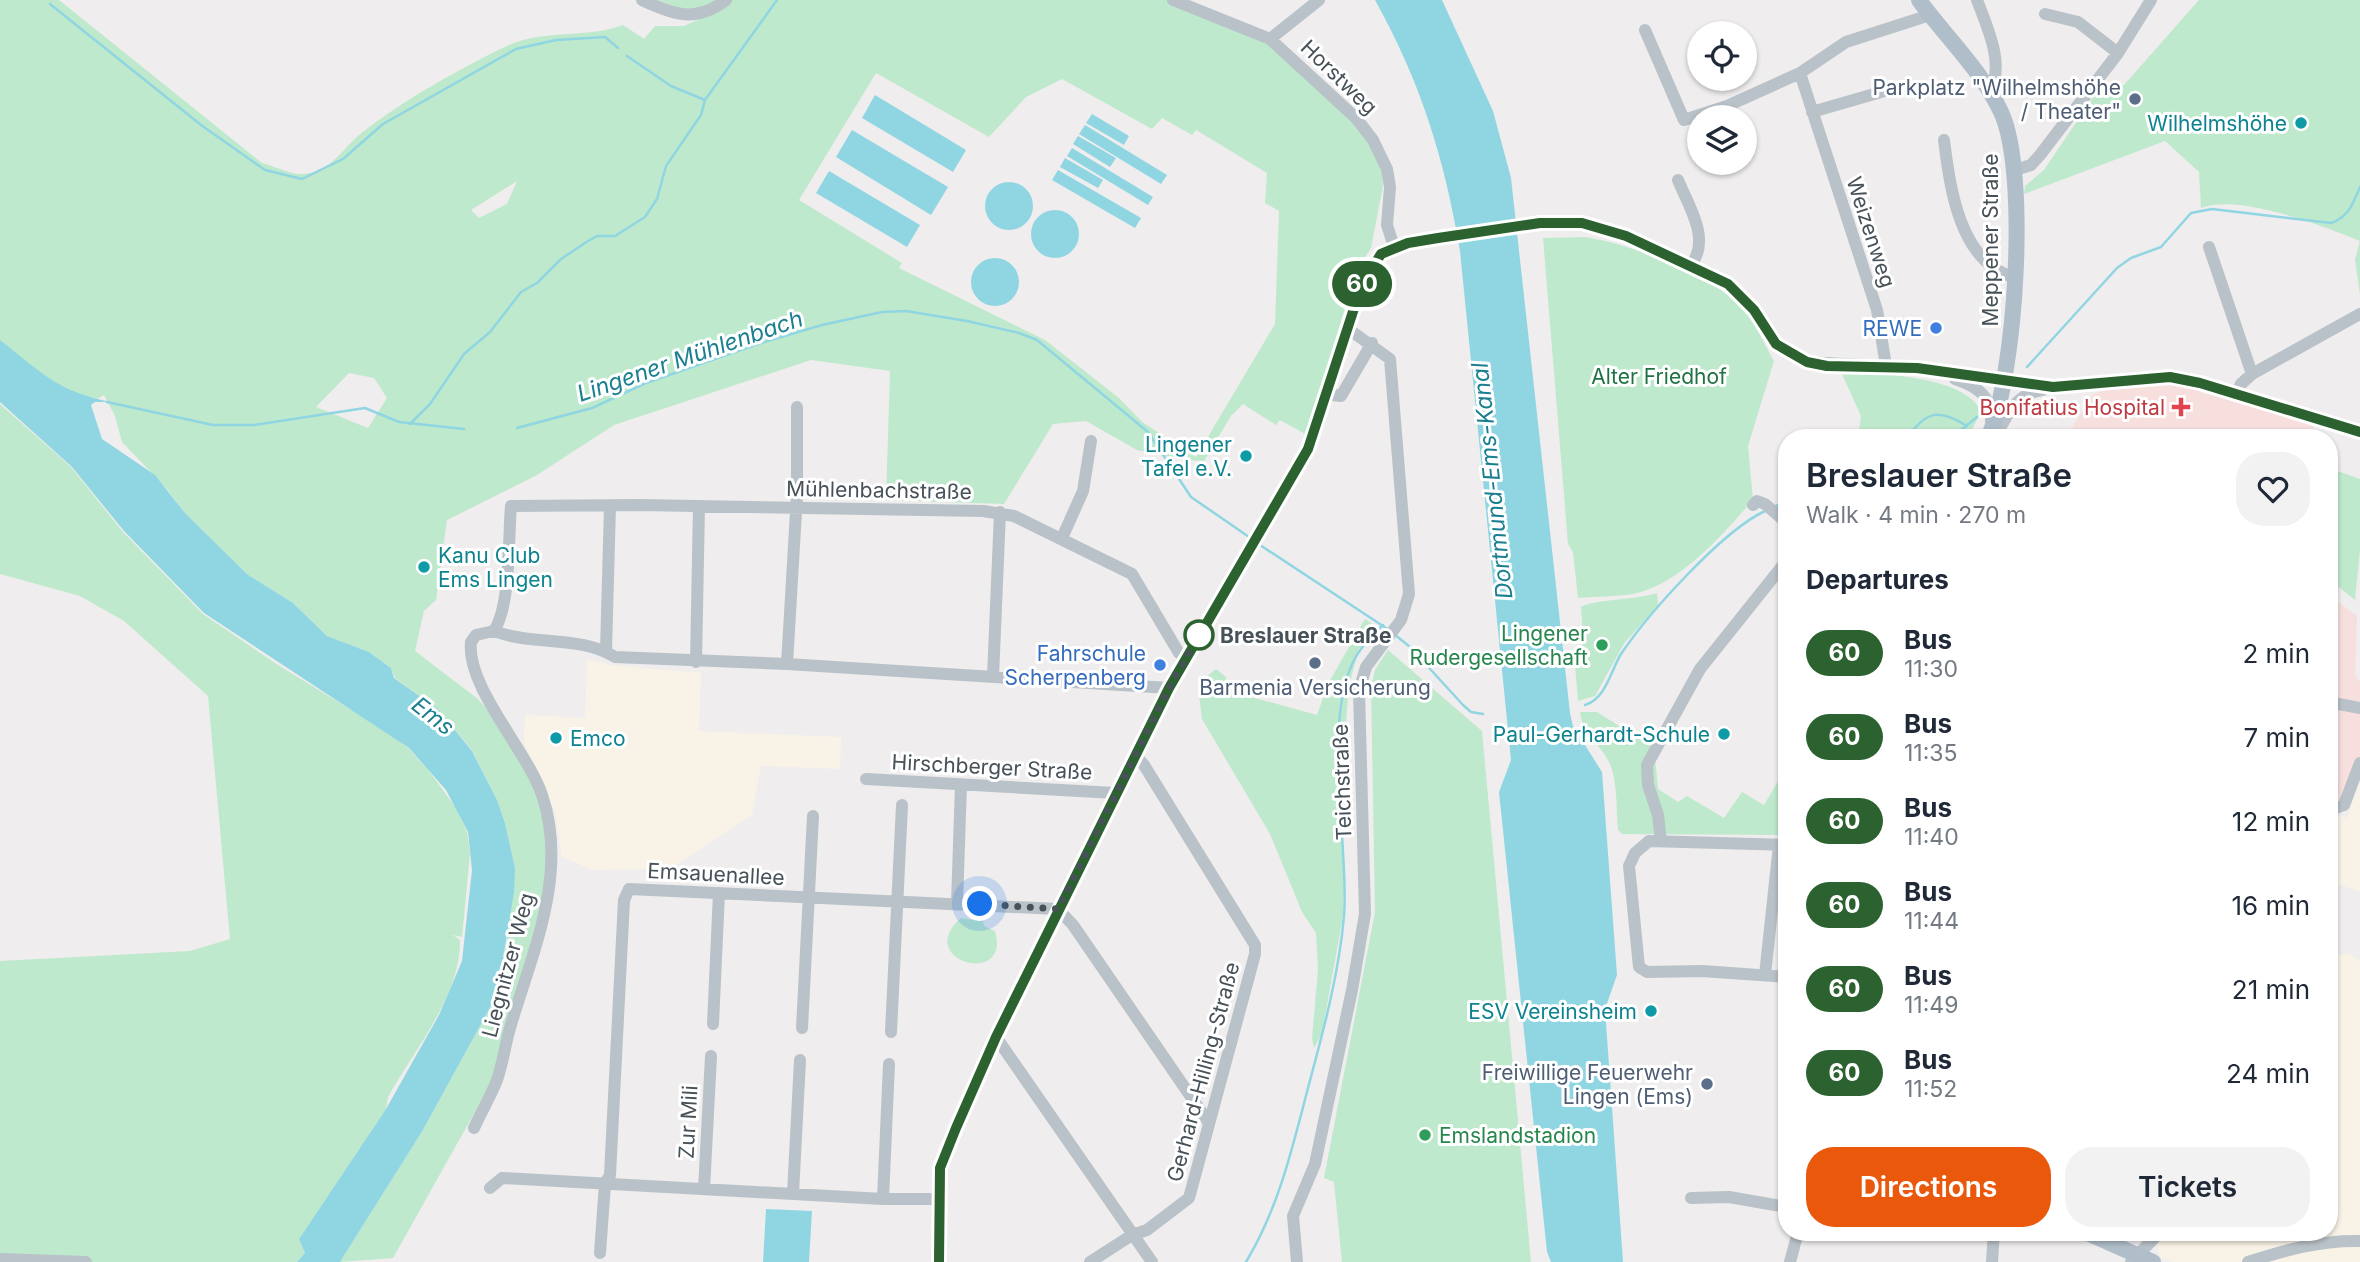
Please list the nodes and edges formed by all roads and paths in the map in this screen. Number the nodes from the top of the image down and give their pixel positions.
1 (642, 0) edge
2 (726, 0) edge
3 (1173, 0) edge
4 (1319, 0) edge
5 (1919, 0) edge
6 (1977, 0) edge
7 (2151, 0) edge
8 (2045, 14) dead end
9 (1930, 15) junction
10 (1645, 30) dead end
11 (1270, 39) junction
12 (2118, 53) junction
13 (1800, 73) junction
14 (1888, 90) dead end
15 (1989, 92) junction
16 (1812, 112) junction
17 (1944, 140) dead end
18 (2015, 170) junction
19 (1678, 180) dead end
20 (1394, 247) junction
21 (2210, 247) dead end
22 (1690, 265) junction
23 (2013, 277) junction
24 (2360, 314) edge
25 (1347, 328) junction
26 (1371, 344) junction
27 (1886, 366) junction
28 (1917, 368) junction
29 (2252, 374) junction
30 (2006, 381) junction
31 (2074, 386) junction
32 (1324, 394) junction
33 (2236, 394) junction
34 (797, 407) dead end
35 (1988, 429) edge
36 (1990, 429) edge
37 (1999, 429) edge
38 (2360, 432) edge
39 (1091, 441) dead end
40 (1759, 504) dead end
41 (610, 506) junction
42 (699, 506) junction
43 (794, 507) junction
44 (1000, 512) junction
45 (1778, 516) edge
46 (1062, 538) junction
47 (1778, 571) edge
48 (494, 631) junction
49 (606, 651) junction
50 (1187, 656) junction
51 (696, 662) junction
52 (788, 664) junction
53 (993, 677) junction
54 (1169, 688) junction
55 (2338, 704) edge
56 (2360, 708) edge
57 (1135, 755) junction
58 (2360, 763) edge
59 (866, 779) dead end
60 (961, 785) junction
61 (1115, 793) junction
62 (902, 804) dead end
63 (2338, 807) edge
64 (813, 816) dead end
65 (1655, 841) junction
66 (1778, 845) edge
67 (1778, 881) edge
68 (719, 893) junction
69 (808, 898) junction
70 (898, 901) junction
71 (957, 903) junction
72 (1058, 909) junction
73 (1765, 975) junction
74 (1778, 976) edge
75 (713, 1024) dead end
76 (802, 1028) dead end
77 (891, 1032) dead end
78 (996, 1037) junction
79 (711, 1056) dead end
80 (800, 1060) dead end
81 (889, 1064) dead end
82 (1209, 1123) junction
83 (474, 1128) dead end
84 (605, 1184) junction
85 (490, 1188) dead end
86 (704, 1189) junction
87 (793, 1194) junction
88 (1691, 1198) dead end
89 (883, 1199) junction
90 (938, 1199) junction
91 (1778, 1205) edge
92 (1132, 1235) junction
93 (2338, 1240) edge
94 (1796, 1241) edge
95 (1993, 1241) edge
96 (2103, 1241) edge
97 (2154, 1241) edge
98 (2324, 1241) edge
99 (2360, 1241) edge
100 (600, 1253) dead end
101 (0, 1259) edge
102 (2140, 1260) edge
103 (86, 1262) edge
104 (939, 1262) edge
105 (1090, 1262) edge
106 (1152, 1262) edge
107 (1297, 1262) edge
108 (1790, 1262) edge
109 (1992, 1262) edge
110 (2248, 1262) edge

1 - 2 street
3 - 11 street, Horstweg
4 - 11 street
5 - 9 main road, Meppener Straße
6 - 15 street
7 - 12 street
8 - 12 street
9 - 13 street
9 - 15 main road, Meppener Straße
10 - 13 street
11 - 20 street, Horstweg
12 - 18 street
13 - 16 street, Weizenweg
14 - 16 street
15 - 18 main road, Meppener Straße
16 - 27 street, Weizenweg
17 - 23 street
18 - 23 main road, Meppener Straße
19 - 22 street
20 - 22 street
20 - 25 street
21 - 29 street
22 - 27 street
23 - 30 main road, Meppener Straße
24 - 29 street
25 - 26 street, Teichstraße
25 - 32 street
26 - 32 street
26 - 107 street, Teichstraße
27 - 28 street
28 - 30 street
28 - 35 street
29 - 33 street
30 - 31 street
30 - 36 main road, Meppener Straße
31 - 33 street
31 - 37 street
32 - 50 street
33 - 38 street
34 - 43 street
39 - 46 street
40 - 45 street
41 - 42 street, Mühlenbachstraße
41 - 48 street, Mühlenbachstraße
41 - 49 street
42 - 43 street, Mühlenbachstraße
42 - 51 street
43 - 44 street, Mühlenbachstraße
43 - 52 street
44 - 46 street, Mühlenbachstraße
44 - 53 street
46 - 50 street, Mühlenbachstraße
47 - 65 street
48 - 49 street
48 - 83 street, Liegnitzer Weg
49 - 51 street
50 - 54 street
51 - 52 street
52 - 53 street
53 - 54 street
54 - 57 street
55 - 56 street
57 - 61 street
57 - 82 street, Gerhard-Hilling-Straße
58 - 63 street
59 - 60 street, Hirschberger Straße
60 - 61 street, Hirschberger Straße
60 - 71 street
61 - 72 street
62 - 70 street
64 - 69 street
65 - 66 street
65 - 73 street
67 - 73 street
68 - 69 street, Emsauenallee
68 - 75 street
68 - 84 street, Emsauenallee
69 - 70 street, Emsauenallee
69 - 76 street
70 - 71 street, Emsauenallee
70 - 77 street
71 - 72 street, Emsauenallee
72 - 78 street
72 - 82 street
73 - 74 street
78 - 90 street
78 - 92 street
79 - 86 street, Zur Mili
80 - 87 street
81 - 89 street
82 - 92 street, Gerhard-Hilling-Straße
84 - 85 street
84 - 86 street
84 - 100 street
86 - 87 street
87 - 89 street
88 - 91 street
89 - 90 street
90 - 104 street
92 - 105 street, Gerhard-Hilling-Straße
92 - 106 street
93 - 99 street
94 - 108 street
95 - 109 street
96 - 102 main road
97 - 102 street
98 - 110 street
101 - 103 street

